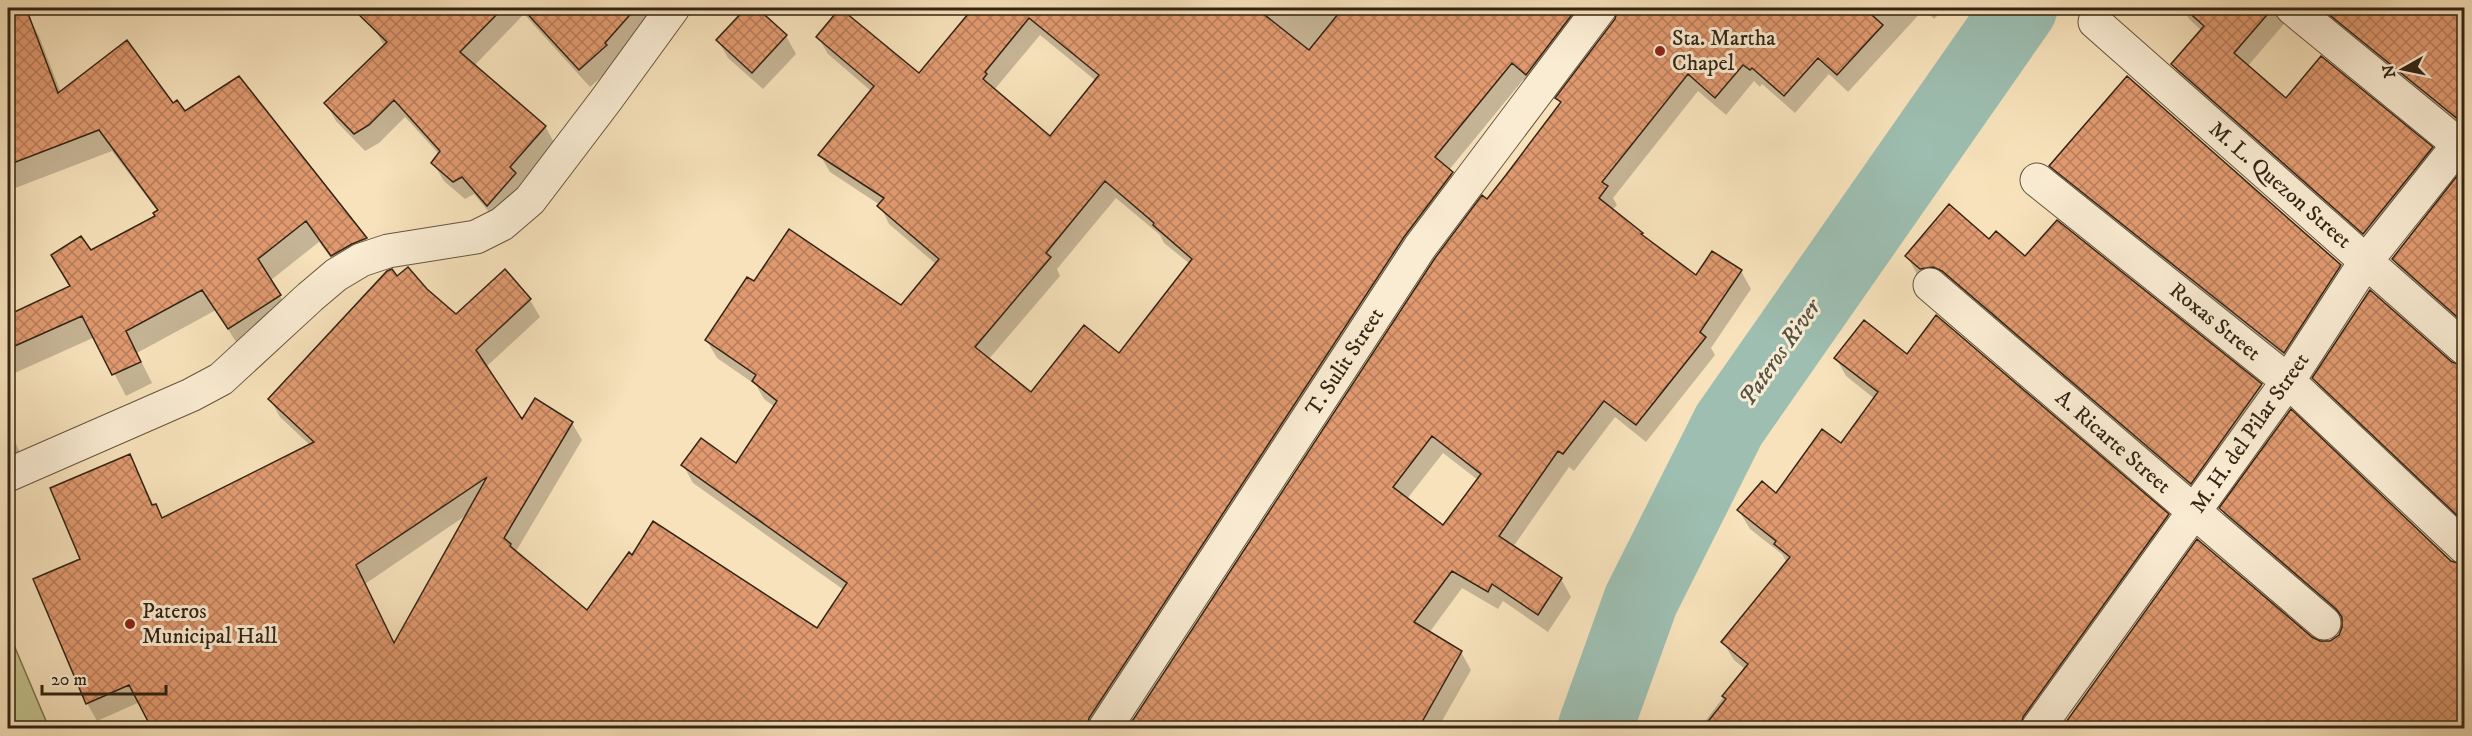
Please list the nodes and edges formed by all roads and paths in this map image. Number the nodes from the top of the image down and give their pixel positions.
1 (673, 8) edge
2 (1600, 8) edge
3 (2292, 8) edge
4 (2095, 22) dead end
5 (2463, 144) edge
6 (2037, 180) dead end
7 (2366, 261) junction
8 (1930, 285) dead end
9 (2464, 348) edge
10 (2288, 381) junction
11 (8, 476) edge
12 (2195, 513) junction
13 (2464, 547) edge
14 (2324, 623) dead end
15 (1105, 729) edge
16 (2038, 729) edge

1 - 11 street
2 - 15 street, T. Sulit Street
3 - 5 street
4 - 7 street, M. L. Quezon Street
5 - 7 street, M. H. del Pilar Street
6 - 10 street, Roxas Street
7 - 9 street, M. L. Quezon Street
7 - 10 street, M. H. del Pilar Street
8 - 12 street, A. Ricarte Street
10 - 12 street, M. H. del Pilar Street
10 - 13 street, Roxas Street
12 - 14 street, A. Ricarte Street
12 - 16 street, M. H. del Pilar Street

